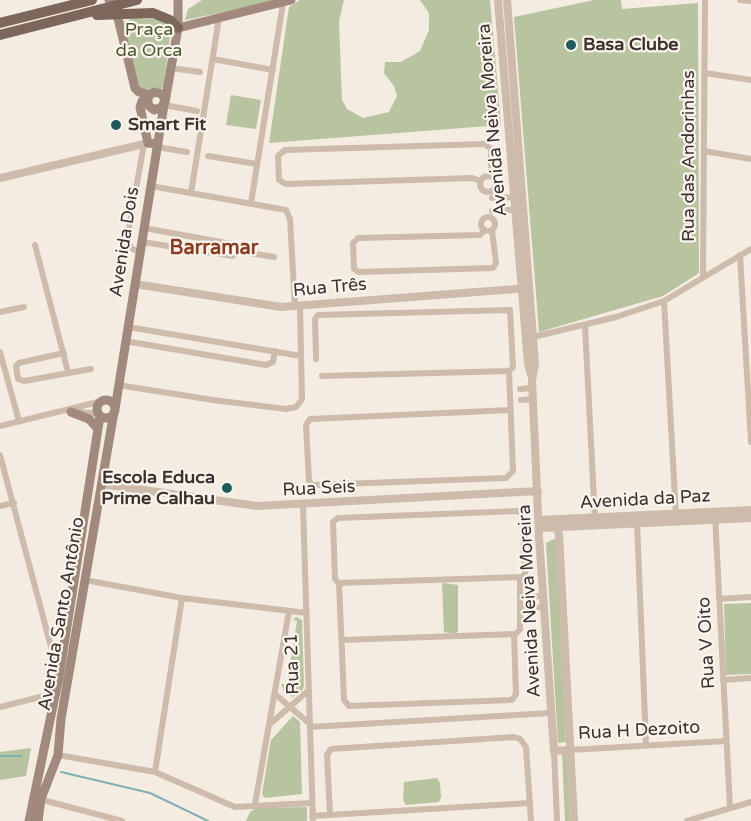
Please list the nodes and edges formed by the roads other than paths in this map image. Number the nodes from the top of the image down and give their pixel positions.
1 (92, 0) edge
2 (137, 0) edge
3 (178, 0) edge
4 (498, 0) edge
5 (507, 0) edge
6 (705, 0) edge
7 (740, 0) edge
8 (287, 1) edge
9 (751, 2) edge
10 (114, 7) edge
11 (219, 18) junction
12 (0, 23) edge
13 (178, 28) junction
14 (0, 34) edge
15 (213, 59) junction
16 (171, 68) junction
17 (273, 70) junction
18 (200, 72) dead end
19 (705, 73) junction
20 (751, 80) edge
21 (156, 93) junction
22 (164, 104) junction
23 (197, 111) dead end
24 (152, 145) junction
25 (704, 151) junction
26 (187, 152) dead end
27 (208, 156) dead end
28 (751, 159) edge
29 (258, 164) junction
30 (491, 177) junction
31 (0, 178) edge
32 (481, 181) junction
33 (151, 186) junction
34 (191, 193) junction
35 (492, 195) junction
36 (518, 197) junction
37 (251, 203) junction
38 (519, 209) junction
39 (491, 214) junction
40 (144, 228) junction
41 (489, 230) junction
42 (142, 242) junction
43 (35, 245) dead end
44 (751, 249) edge
45 (237, 251) junction
46 (140, 254) junction
47 (740, 255) junction
48 (274, 257) dead end
49 (703, 277) junction
50 (135, 284) junction
51 (525, 288) junction
52 (664, 301) junction
53 (298, 306) junction
54 (24, 307) dead end
55 (0, 312) edge
56 (585, 326) junction
57 (128, 327) junction
58 (533, 337) junction
59 (125, 341) junction
60 (275, 351) junction
61 (0, 352) edge
62 (64, 353) junction
63 (301, 356) junction
64 (316, 359) dead end
65 (91, 369) dead end
66 (509, 371) junction
67 (68, 372) junction
68 (17, 374) junction
69 (7, 376) junction
70 (322, 376) dead end
71 (532, 384) junction
72 (118, 385) junction
73 (520, 388) dead end
74 (521, 399) dead end
75 (533, 399) junction
76 (104, 401) junction
77 (115, 410) junction
78 (511, 410) junction
79 (71, 412) junction
80 (52, 413) junction
81 (100, 415) junction
82 (19, 421) junction
83 (0, 426) edge
84 (98, 429) junction
85 (751, 442) edge
86 (0, 454) edge
87 (101, 484) junction
88 (538, 490) junction
89 (14, 503) junction
90 (0, 506) edge
91 (303, 506) junction
92 (751, 510) edge
93 (715, 515) junction
94 (676, 517) junction
95 (751, 518) edge
96 (553, 519) junction
97 (637, 519) junction
98 (595, 521) junction
99 (540, 524) junction
100 (558, 527) junction
101 (520, 578) junction
102 (85, 580) junction
103 (339, 583) junction
104 (543, 596) junction
105 (520, 597) junction
106 (751, 597) edge
107 (182, 598) junction
108 (719, 599) junction
109 (544, 607) junction
110 (520, 608) junction
111 (289, 611) junction
112 (307, 613) junction
113 (514, 634) junction
114 (342, 639) junction
115 (59, 676) junction
116 (751, 678) edge
117 (723, 680) junction
118 (309, 690) junction
119 (56, 693) junction
120 (275, 694) junction
121 (0, 707) edge
122 (290, 707) junction
123 (551, 713) junction
124 (270, 725) junction
125 (310, 726) junction
126 (726, 741) junction
127 (646, 745) junction
128 (570, 750) junction
129 (554, 751) junction
130 (58, 754) junction
131 (155, 772) junction
132 (37, 798) junction
133 (751, 802) edge
134 (312, 803) junction
135 (530, 803) junction
136 (255, 804) junction
137 (730, 808) junction
138 (330, 815) junction
139 (312, 819) edge
140 (29, 821) edge
141 (38, 821) edge
142 (122, 821) edge
143 (531, 821) edge
144 (557, 821) edge
145 (574, 821) edge
146 (687, 821) edge

1 - 12 main road
2 - 10 main road
3 - 13 main road
4 - 36 street, Avenida Neiva Moreira
5 - 36 street, Avenida Neiva Moreira
6 - 19 street, Rua das Andorinhas
7 - 9 street
8 - 11 main road
8 - 17 street
10 - 13 main road
10 - 14 main road
10 - 21 main road
11 - 13 main road
11 - 15 street
13 - 16 main road
15 - 17 street
15 - 34 street
16 - 18 street
16 - 21 main road
17 - 29 street
19 - 20 street
19 - 25 street, Rua das Andorinhas
21 - 22 main road
21 - 22 main road
21 - 24 main road
22 - 23 street
22 - 24 main road, Avenida Dois
24 - 26 street
24 - 31 street
24 - 33 main road, Avenida Dois
24 - 46 street
25 - 28 street
25 - 49 street, Rua das Andorinhas
27 - 29 street
29 - 37 street
30 - 32 street
30 - 32 street
30 - 35 street
32 - 35 street
33 - 34 street
33 - 40 main road, Avenida Dois
34 - 37 street
35 - 36 street
35 - 39 street
36 - 38 street, Avenida Neiva Moreira
37 - 53 street
38 - 39 street
38 - 51 street, Avenida Neiva Moreira
39 - 41 street
39 - 41 street
40 - 42 main road, Avenida Dois
40 - 45 street
41 - 41 street
42 - 45 street
42 - 46 main road, Avenida Dois
43 - 62 street
44 - 47 street
45 - 48 street
46 - 50 main road, Avenida Dois
47 - 49 street
47 - 85 street
49 - 52 street
50 - 53 street, Rua Três
50 - 57 main road, Avenida Dois
51 - 53 street, Rua Três
51 - 58 street, Avenida Neiva Moreira
51 - 71 street, Avenida Neiva Moreira
52 - 56 street
52 - 94 street
53 - 63 street
54 - 55 street
56 - 58 street
56 - 98 street
57 - 59 main road, Avenida Dois
57 - 60 street
58 - 71 street, Avenida Neiva Moreira
59 - 60 street
59 - 72 main road, Avenida Dois
60 - 63 street
61 - 69 street
62 - 67 street
62 - 68 street
63 - 72 street
64 - 66 street
65 - 67 street
66 - 70 street
66 - 78 street
67 - 68 street
68 - 69 street
69 - 82 street
71 - 73 street
71 - 75 street, Avenida Neiva Moreira
72 - 76 main road
72 - 77 main road, Avenida Dois
74 - 75 street
75 - 88 street, Avenida Neiva Moreira
76 - 77 main road
76 - 80 street
76 - 81 main road
77 - 81 main road
77 - 87 main road, Avenida Santo Antônio
78 - 78 street
79 - 80 street
79 - 81 street
79 - 84 main road
80 - 82 street
81 - 84 main road, Avenida Santo Antônio
82 - 83 street
84 - 115 main road, Avenida Santo Antônio
86 - 89 street
87 - 91 street, Rua Seis
87 - 102 main road, Avenida Santo Antônio
88 - 91 street, Rua Seis
88 - 99 street, Avenida Neiva Moreira
89 - 90 street
89 - 115 street
91 - 112 street, Rua 21
92 - 93 street, Avenida da Paz
93 - 94 street, Avenida da Paz
93 - 95 street, Avenida da Paz
93 - 108 street, Rua V Oito
94 - 97 street, Avenida da Paz
96 - 98 street, Avenida da Paz
96 - 99 street, Avenida da Paz
96 - 100 street
97 - 98 street, Avenida da Paz
97 - 127 street
98 - 100 street, Avenida da Paz
99 - 100 street, Avenida da Paz
99 - 104 street, Avenida Neiva Moreira
100 - 128 street
101 - 103 street
101 - 103 street
101 - 105 street
102 - 107 street
102 - 130 main road, Avenida Santo Antônio
103 - 114 street
104 - 105 street
104 - 109 street, Avenida Neiva Moreira
105 - 110 street
106 - 108 street
107 - 111 street
107 - 131 street
108 - 117 street, Rua V Oito
109 - 110 street
109 - 123 street, Avenida Neiva Moreira
110 - 113 street
111 - 112 street
111 - 120 street
112 - 118 street, Rua 21
113 - 114 street
113 - 114 street
115 - 119 main road, Avenida Santo Antônio
116 - 117 street
117 - 126 street, Rua V Oito
118 - 122 street
118 - 125 street, Rua 21
119 - 121 street
119 - 132 main road, Avenida Santo Antônio
120 - 122 street
120 - 124 street
122 - 124 street
122 - 125 street
123 - 125 street
123 - 129 street, Avenida Neiva Moreira
124 - 136 street
125 - 134 street, Rua 21
126 - 127 street, Rua H Dezoito
126 - 137 street, Rua V Oito
127 - 128 street, Rua H Dezoito
128 - 129 street, Rua H Dezoito
128 - 145 street
129 - 144 street, Avenida Neiva Moreira
130 - 131 street
130 - 132 main road, Avenida Santo Antônio
131 - 136 street
132 - 140 main road, Avenida Santo Antônio
132 - 141 main road, Avenida Santo Antônio
132 - 142 street
133 - 137 street
134 - 136 street
134 - 139 street, Rua 21
135 - 138 street
135 - 138 street
135 - 143 street
137 - 146 street
138 - 139 street

